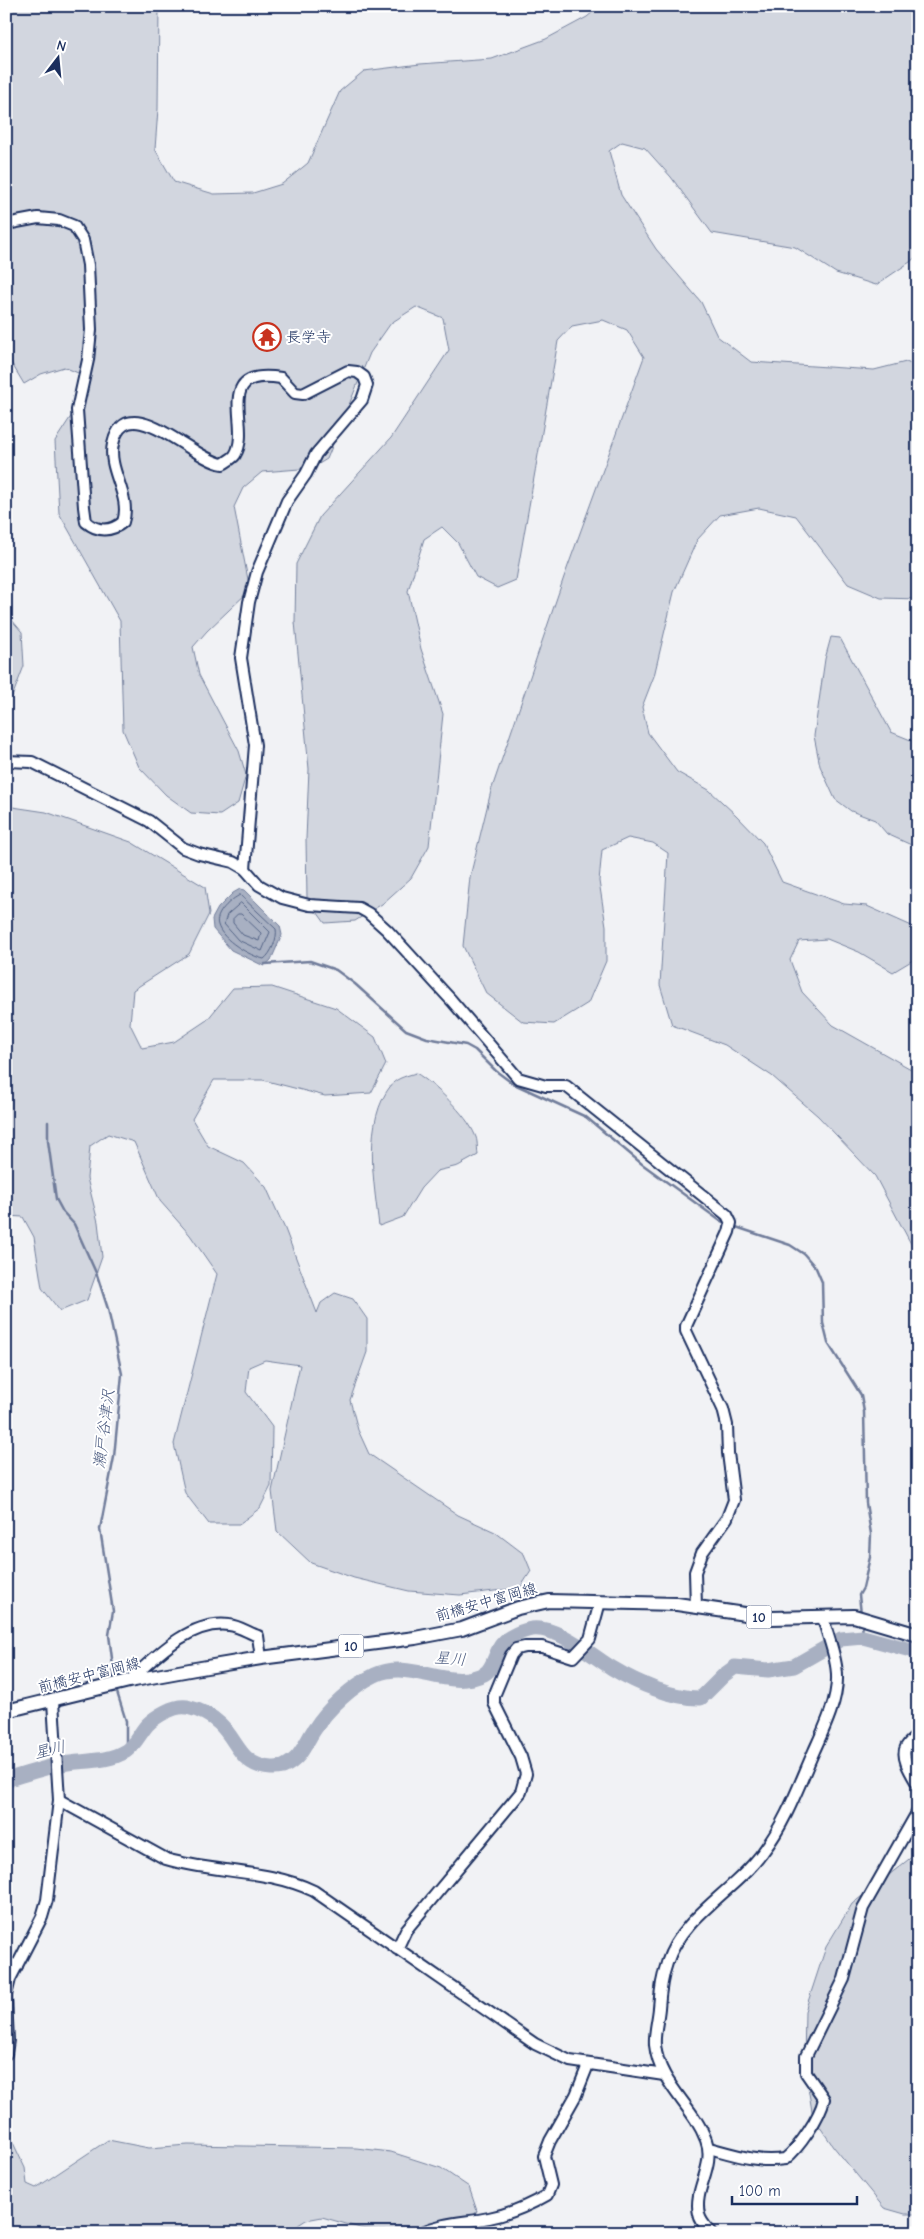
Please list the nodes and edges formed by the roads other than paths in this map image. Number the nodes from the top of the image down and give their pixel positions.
1 (6, 224) edge
2 (6, 761) edge
3 (245, 869) junction
4 (600, 1602) junction
5 (696, 1606) junction
6 (823, 1617) junction
7 (918, 1634) edge
8 (261, 1658) junction
9 (129, 1681) junction
10 (52, 1701) junction
11 (6, 1711) edge
12 (918, 1735) edge
13 (918, 1785) edge
14 (59, 1800) junction
15 (918, 1811) edge
16 (397, 1949) junction
17 (6, 1962) edge
18 (17, 1966) junction
19 (6, 1997) edge
20 (6, 2054) edge
21 (588, 2065) junction
22 (664, 2075) junction
23 (709, 2148) junction
24 (420, 2233) edge
25 (711, 2233) edge

1 - 3 street
2 - 3 street
3 - 5 street
4 - 5 main road, 前橋安中富岡線 / 10
4 - 8 main road, 前橋安中富岡線 / 10
4 - 16 street
5 - 6 main road, 前橋安中富岡線 / 10
6 - 7 main road, 前橋安中富岡線 / 10
6 - 22 street
8 - 9 main road, 前橋安中富岡線 / 10
8 - 9 street
9 - 10 main road, 前橋安中富岡線 / 10
10 - 11 main road, 前橋安中富岡線 / 10
10 - 14 street
12 - 13 street
14 - 16 street
14 - 18 street
15 - 23 street
16 - 21 street
17 - 18 street
18 - 19 street
19 - 20 street
21 - 22 street
21 - 24 street
22 - 23 street
23 - 25 street

